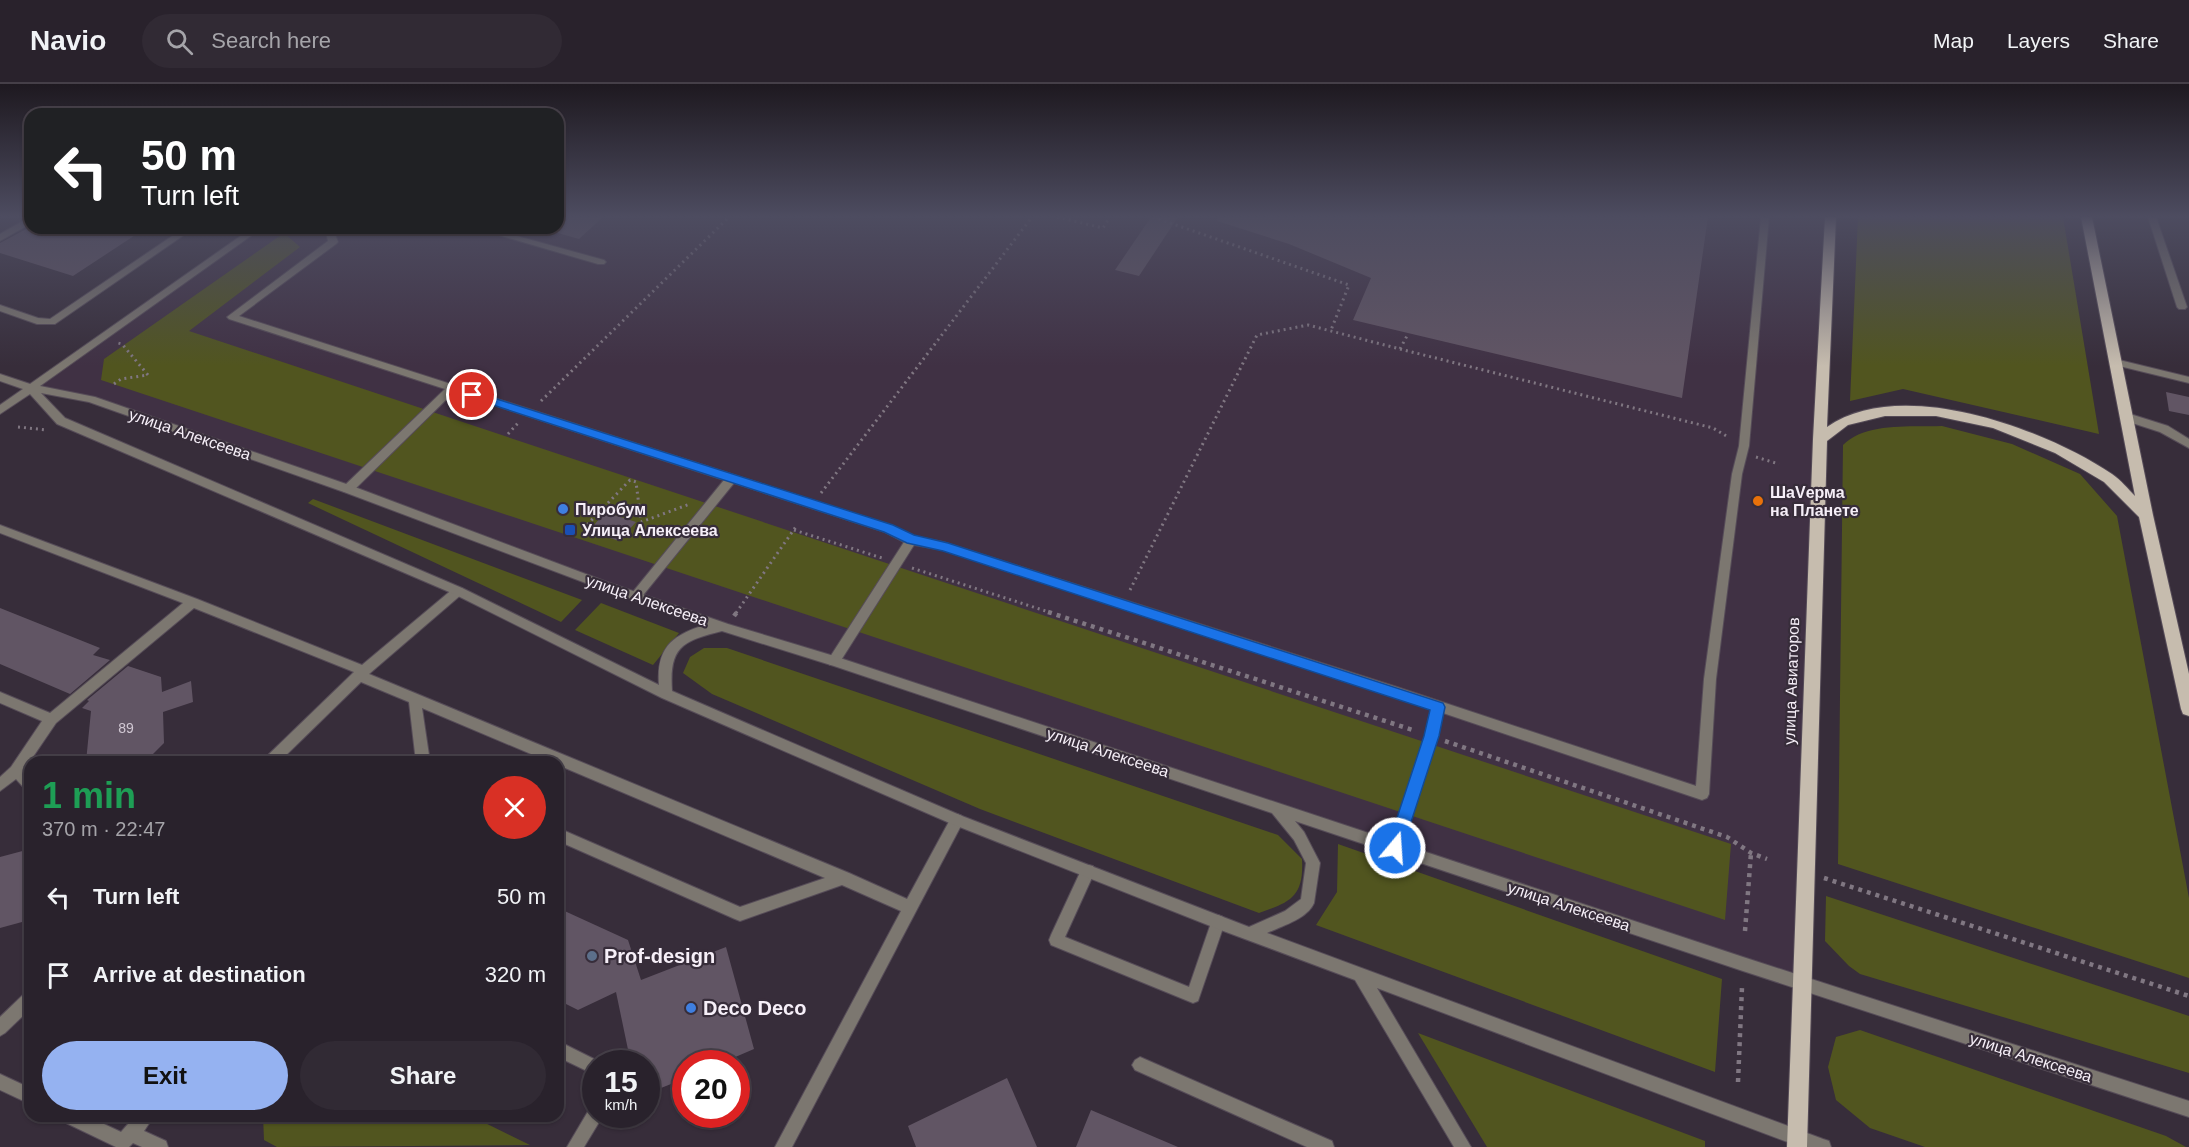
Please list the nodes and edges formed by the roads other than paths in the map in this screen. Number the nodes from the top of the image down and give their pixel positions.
1 (133, 267) edge
2 (203, 267) edge
3 (300, 267) edge
4 (1760, 267) edge
5 (1828, 267) edge
6 (2097, 267) edge
7 (2169, 267) edge
8 (2182, 307) dead end
9 (0, 308) edge
10 (2115, 362) junction
11 (0, 377) edge
12 (2189, 380) edge
13 (30, 388) junction
14 (452, 388) junction
15 (0, 410) edge
16 (2127, 417) junction
17 (1820, 439) junction
18 (2189, 444) edge
19 (732, 478) junction
20 (348, 489) junction
21 (2146, 515) junction
22 (0, 528) edge
23 (911, 540) junction
24 (458, 591) junction
25 (636, 596) junction
26 (193, 602) junction
27 (724, 627) junction
28 (834, 661) junction
29 (362, 674) junction
30 (2186, 680) edge
31 (666, 694) junction
32 (0, 697) edge
33 (415, 699) junction
34 (1438, 707) junction
35 (2189, 709) edge
36 (51, 719) junction
37 (26, 756) edge
38 (276, 756) edge
39 (422, 756) edge
40 (552, 756) edge
41 (24, 759) edge
42 (564, 761) edge
43 (16, 771) junction
44 (24, 779) edge
45 (0, 785) edge
46 (1275, 807) junction
47 (957, 820) junction
48 (564, 837) edge
49 (1395, 848) junction
50 (1088, 871) junction
51 (844, 878) junction
52 (909, 907) junction
53 (1218, 922) junction
54 (1251, 933) junction
55 (1360, 974) junction
56 (1804, 982) junction
57 (24, 1004) edge
58 (0, 1028) edge
59 (564, 1052) edge
60 (582, 1061) edge
61 (1140, 1065) dead end
62 (0, 1082) edge
63 (24, 1093) edge
64 (2189, 1109) edge
65 (82, 1122) edge
66 (141, 1122) edge
67 (587, 1128) edge
68 (131, 1133) junction
69 (1797, 1143) edge
70 (160, 1147) edge
71 (575, 1147) edge
72 (783, 1147) edge
73 (1326, 1147) edge
74 (1463, 1147) edge
75 (1823, 1147) edge

1 - 9 street
2 - 13 street
3 - 14 street
4 - 34 street
5 - 17 main road, улица Авиаторов
6 - 10 main road
7 - 8 street
10 - 12 street
10 - 16 main road
11 - 13 street, улица Алексеева
13 - 15 street
13 - 20 street, улица Алексеева
13 - 24 street, улица Алексеева
14 - 19 street
14 - 20 street
16 - 18 street
16 - 21 main road
17 - 21 main road
17 - 56 main road, улица Авиаторов
19 - 23 street
19 - 25 street
20 - 25 street, улица Алексеева
21 - 30 main road
22 - 26 street
23 - 28 street
23 - 34 street
24 - 29 street
24 - 31 street, улица Алексеева
25 - 27 street, улица Алексеева
26 - 29 street
26 - 36 street
27 - 28 street, улица Алексеева
27 - 31 street
28 - 46 street, улица Алексеева
29 - 33 street
29 - 38 street
30 - 35 main road
31 - 47 street, улица Алексеева
32 - 36 street
33 - 39 street
33 - 40 street
34 - 49 street
36 - 37 street
41 - 43 street
42 - 51 street
43 - 44 street
43 - 45 street
46 - 49 street, улица Алексеева
46 - 54 street
47 - 50 street, улица Алексеева
47 - 52 street
48 - 51 street
49 - 56 street, улица Алексеева
50 - 53 street, улица Алексеева
50 - 53 street
51 - 52 street
52 - 72 street
53 - 54 street, улица Алексеева
54 - 55 street, улица Алексеева
55 - 69 street, улица Алексеева
55 - 74 street
56 - 64 street, улица Алексеева
56 - 69 main road, улица Авиаторов
57 - 58 street
59 - 60 street
61 - 73 street
62 - 63 street
65 - 68 street
66 - 68 street
67 - 71 street
68 - 70 street
69 - 75 street, улица Алексеева

